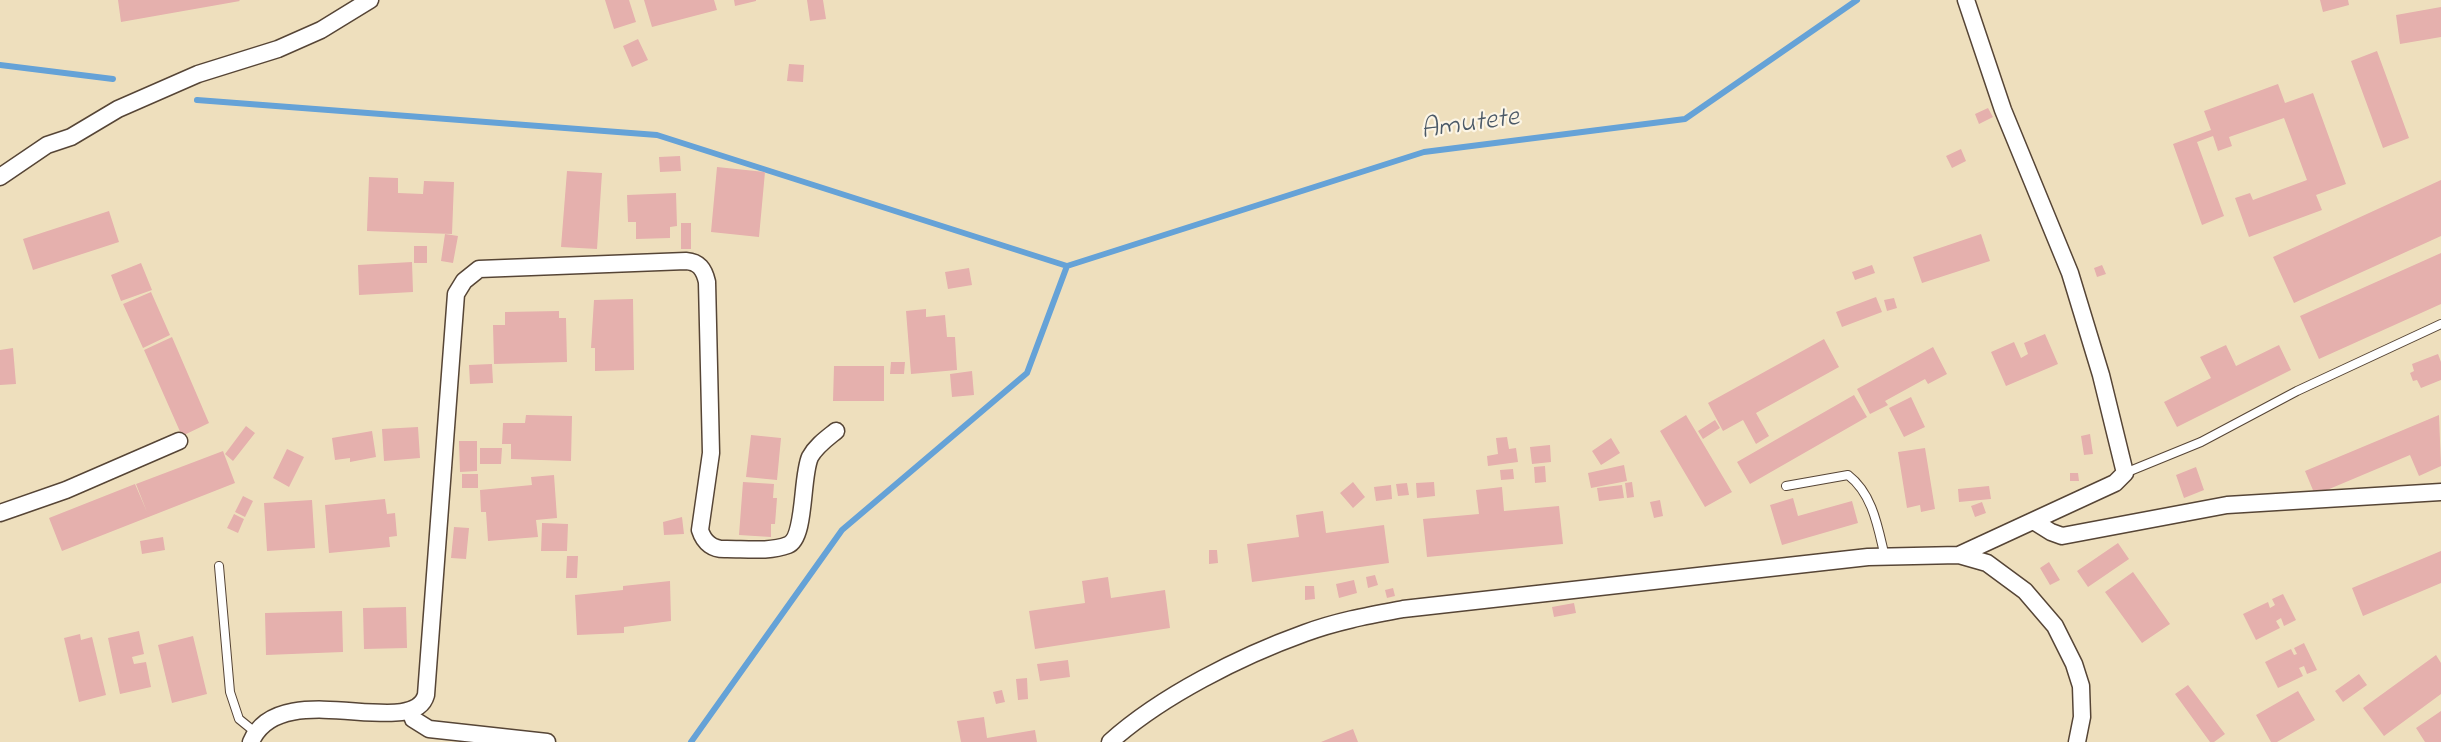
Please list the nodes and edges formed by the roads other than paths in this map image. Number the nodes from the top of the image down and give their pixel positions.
1 (370, 0) edge
2 (1966, 0) edge
3 (0, 177) edge
4 (2441, 324) edge
5 (836, 432) dead end
6 (179, 441) dead end
7 (2125, 473) junction
8 (1786, 486) dead end
9 (2441, 492) edge
10 (0, 513) edge
11 (2035, 522) junction
12 (1959, 555) junction
13 (1886, 557) junction
14 (219, 566) dead end
15 (413, 719) junction
16 (253, 737) edge
17 (547, 742) edge
18 (1110, 742) edge
19 (2077, 742) edge

1 - 3 street
2 - 7 street
4 - 7 lane
5 - 15 street
6 - 10 street
7 - 11 street
8 - 13 lane
9 - 11 street
11 - 12 street
12 - 13 street
12 - 19 street
13 - 18 street
14 - 16 lane
15 - 16 street
15 - 17 street

